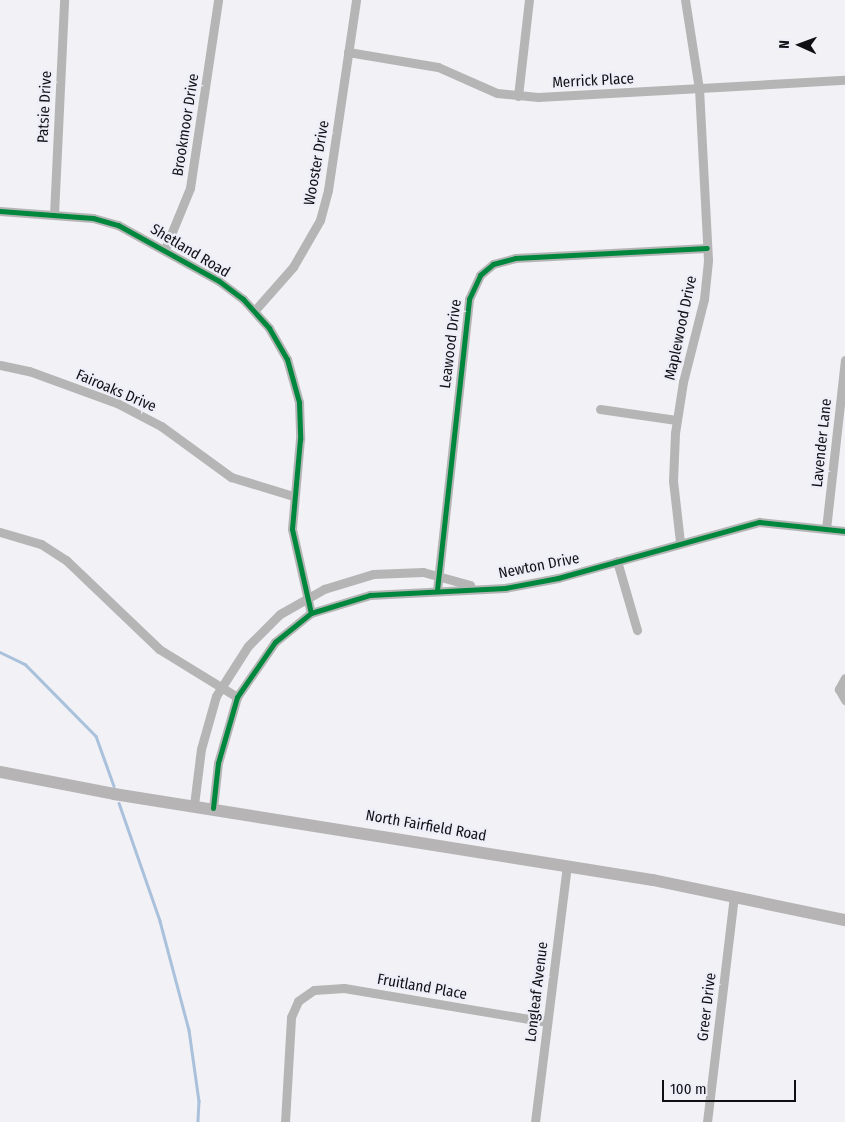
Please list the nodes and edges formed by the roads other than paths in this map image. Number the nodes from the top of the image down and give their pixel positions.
1 (64, 0) edge
2 (218, 0) edge
3 (356, 0) edge
4 (529, 0) edge
5 (685, 0) edge
6 (348, 52) junction
7 (845, 80) edge
8 (699, 89) junction
9 (518, 96) junction
10 (0, 211) edge
11 (54, 215) junction
12 (707, 248) junction
13 (165, 250) junction
14 (255, 310) junction
15 (845, 360) edge
16 (0, 365) edge
17 (600, 410) dead end
18 (676, 420) junction
19 (293, 496) junction
20 (826, 529) junction
21 (845, 531) edge
22 (0, 532) edge
23 (680, 542) junction
24 (617, 561) junction
25 (438, 577) junction
26 (480, 588) junction
27 (437, 590) junction
28 (307, 596) junction
29 (312, 613) junction
30 (637, 630) dead end
31 (845, 678) edge
32 (220, 687) junction
33 (237, 697) junction
34 (845, 700) edge
35 (0, 772) edge
36 (194, 805) junction
37 (213, 808) junction
38 (567, 866) junction
39 (734, 896) junction
40 (845, 920) edge
41 (547, 1022) junction
42 (285, 1122) edge
43 (535, 1122) edge
44 (707, 1122) edge

1 - 11 street, Patsie Drive
2 - 13 street, Brookmoor Drive
3 - 6 street, Wooster Drive
4 - 9 street
5 - 8 street, Maplewood Drive
6 - 9 street, Merrick Place
6 - 14 street, Wooster Drive
7 - 8 street, Merrick Place
8 - 9 street, Merrick Place
8 - 12 street, Maplewood Drive
10 - 11 street, Shetland Road
11 - 13 street, Shetland Road
12 - 18 street, Maplewood Drive
12 - 25 street, Leawood Drive
13 - 14 street, Shetland Road
14 - 19 street, Shetland Road
15 - 20 street, Lavender Lane
16 - 19 street, Fairoaks Drive
17 - 18 street
18 - 23 street, Maplewood Drive
19 - 28 street, Shetland Road
20 - 21 street, Newton Drive
20 - 23 street, Newton Drive
22 - 32 street
23 - 24 street, Newton Drive
24 - 26 street, Newton Drive
24 - 30 street
25 - 26 street, Newton Drive
25 - 27 street, Leawood Drive
25 - 28 street, Newton Drive
26 - 27 street, Newton Drive
27 - 29 street, Newton Drive
28 - 29 street, Shetland Road
28 - 32 street, Newton Drive
29 - 33 street, Newton Drive
31 - 34 street
32 - 33 street
32 - 36 street, Newton Drive
33 - 37 street, Newton Drive
35 - 36 main road, North Fairfield Road
36 - 37 main road, North Fairfield Road
37 - 38 main road, North Fairfield Road
38 - 39 main road, North Fairfield Road
38 - 41 street, Longleaf Avenue
39 - 40 main road, North Fairfield Road
39 - 44 street, Greer Drive
41 - 42 street, Fruitland Place
41 - 43 street, Longleaf Avenue

